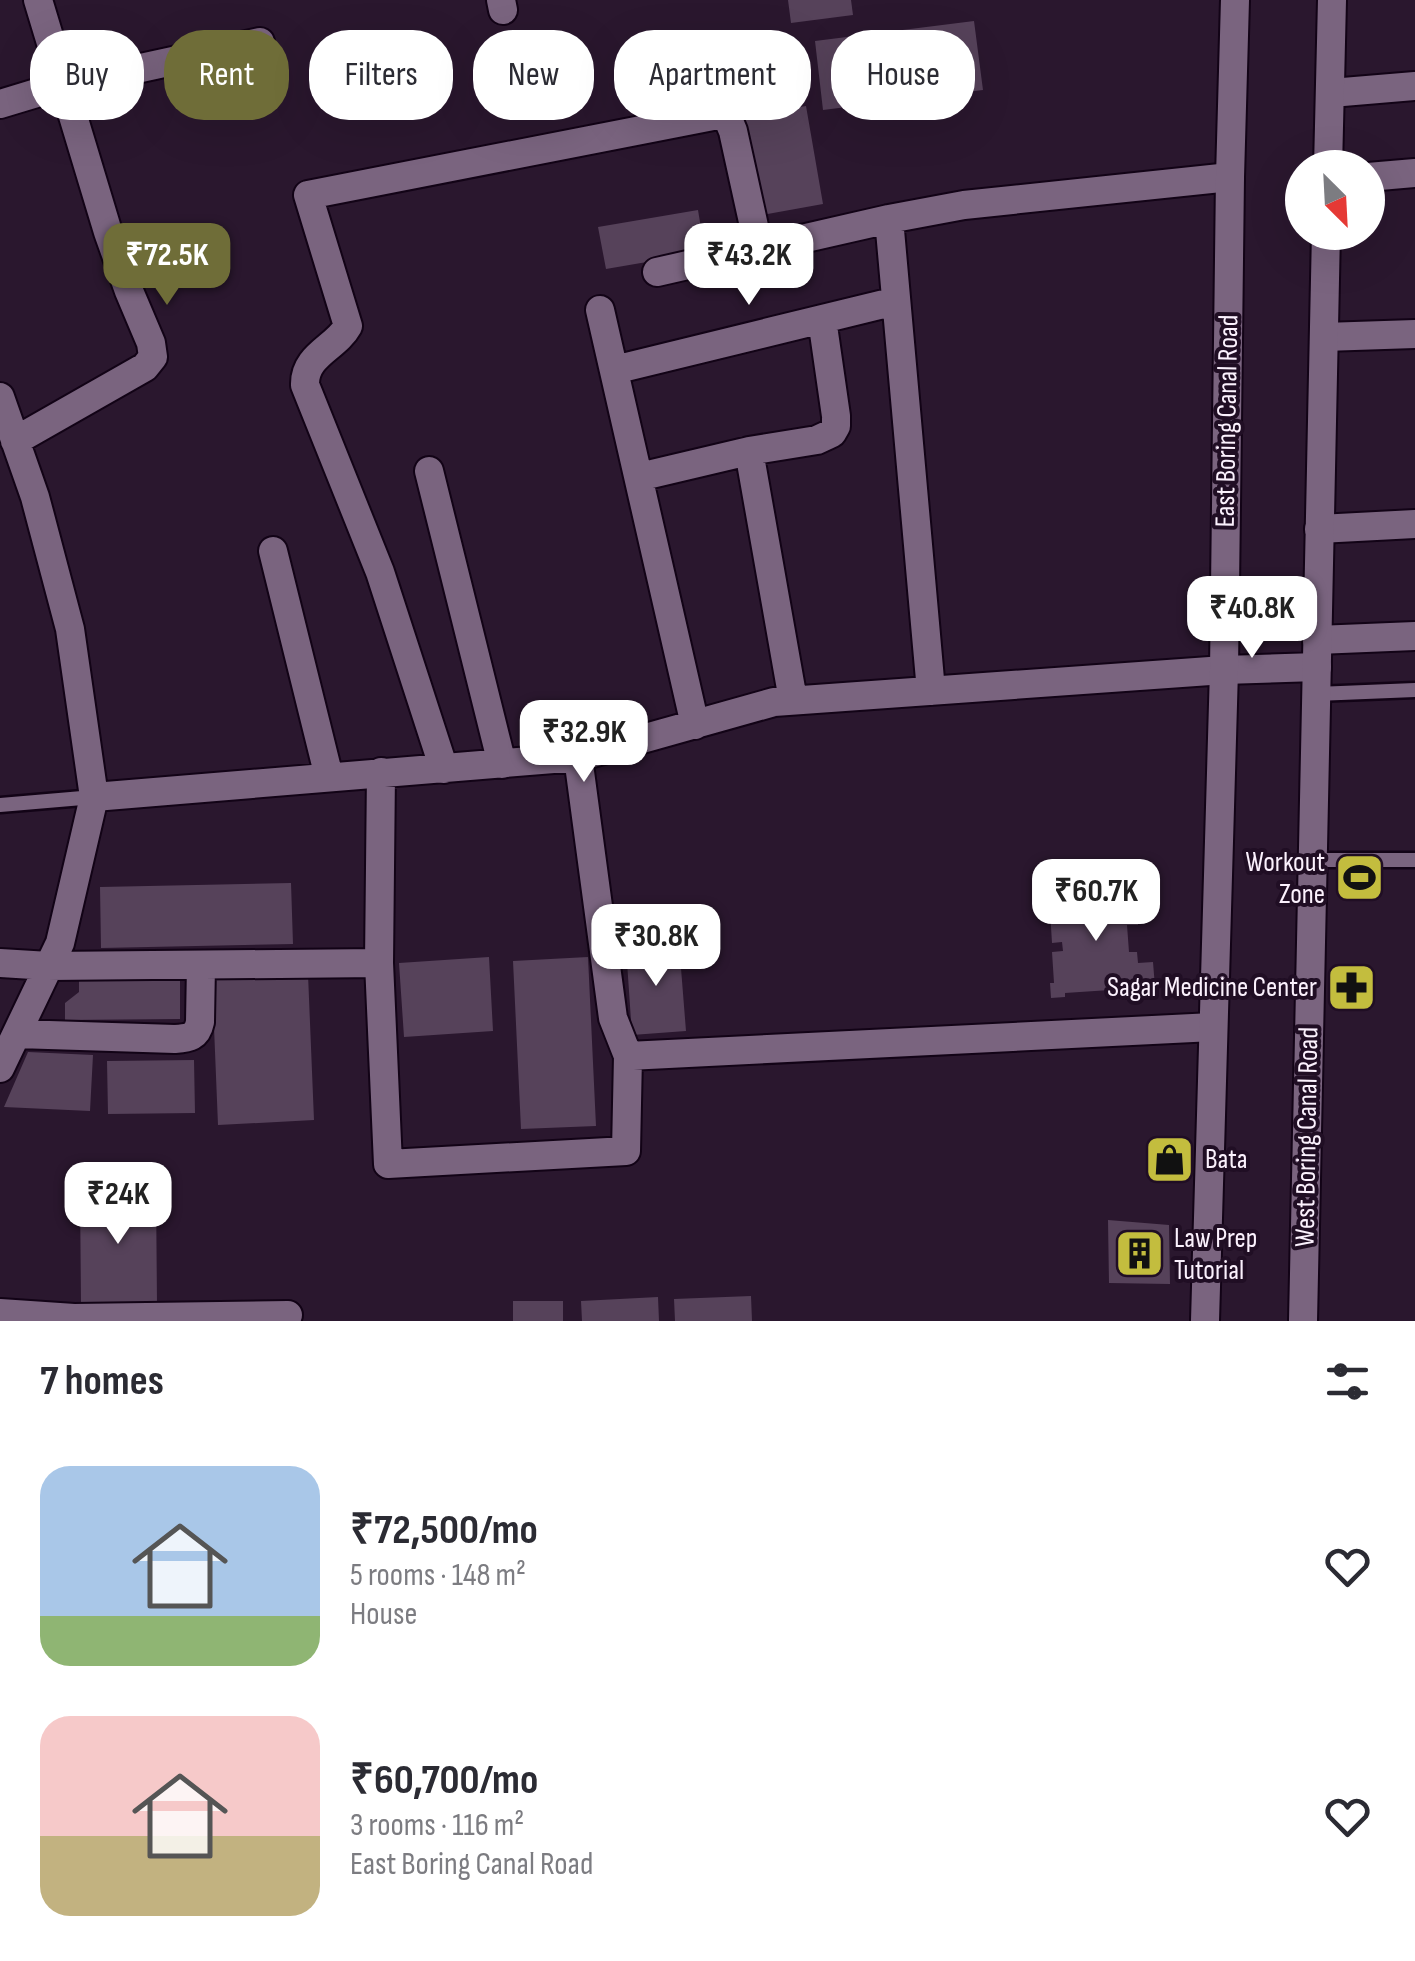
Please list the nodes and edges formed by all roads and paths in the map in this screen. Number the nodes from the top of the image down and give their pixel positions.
1 (38, 0) edge
2 (1234, 0) edge
3 (1332, 0) edge
4 (47, 30) edge
5 (1415, 86) edge
6 (1331, 93) junction
7 (30, 95) edge
8 (0, 104) edge
9 (74, 120) edge
10 (1329, 150) edge
11 (1415, 173) edge
12 (1385, 176) edge
13 (1230, 177) junction
14 (889, 219) junction
15 (759, 248) junction
16 (1326, 250) edge
17 (657, 272) dead end
18 (896, 302) junction
19 (600, 310) dead end
20 (822, 319) junction
21 (1415, 334) edge
22 (1324, 337) junction
23 (614, 370) junction
24 (1, 401) edge
25 (15, 441) junction
26 (749, 451) junction
27 (430, 471) dead end
28 (639, 477) junction
29 (1415, 524) edge
30 (1320, 529) junction
31 (274, 551) dead end
32 (1415, 636) edge
33 (1317, 667) junction
34 (1224, 670) junction
35 (1415, 690) edge
36 (931, 691) junction
37 (793, 700) junction
38 (695, 725) junction
39 (578, 756) junction
40 (502, 764) junction
41 (444, 769) junction
42 (381, 772) junction
43 (329, 777) junction
44 (94, 797) junction
45 (0, 805) edge
46 (1313, 860) junction
47 (1415, 860) edge
48 (0, 962) edge
49 (379, 963) junction
50 (201, 965) junction
51 (49, 966) junction
52 (1213, 1027) junction
53 (17, 1034) junction
54 (628, 1056) junction
55 (0, 1068) edge
56 (0, 1314) edge
57 (288, 1315) dead end
58 (74, 1320) edge
59 (1205, 1321) edge
60 (1304, 1321) edge

1 - 4 street
2 - 13 street, East Boring Canal Road
3 - 6 street
5 - 6 street
6 - 10 street
7 - 8 street
9 - 25 street
11 - 12 street
13 - 14 street
13 - 34 street, East Boring Canal Road
14 - 15 street
14 - 18 street
15 - 17 street
15 - 41 street
16 - 22 street, West Boring Canal Road
18 - 20 street
18 - 36 street
19 - 23 street
20 - 23 street
20 - 26 street
21 - 22 street
22 - 30 street, West Boring Canal Road
23 - 28 street
24 - 25 street
25 - 44 street
26 - 28 street
26 - 37 street
27 - 40 street
28 - 38 street
29 - 30 street
30 - 33 street, West Boring Canal Road
31 - 43 street
32 - 33 street
33 - 34 street
33 - 35 lane
33 - 46 street, West Boring Canal Road
34 - 36 street
34 - 52 street, East Boring Canal Road
36 - 37 street
37 - 38 street
38 - 39 street
39 - 40 street
39 - 54 street
40 - 41 street
41 - 42 street
42 - 43 street
42 - 49 street
43 - 44 street
44 - 45 lane
44 - 51 street
46 - 47 lane
46 - 60 street, West Boring Canal Road
48 - 51 street
49 - 50 street
49 - 54 street
50 - 51 street
50 - 53 street
51 - 53 street
52 - 54 street
52 - 59 street, East Boring Canal Road
53 - 55 street
56 - 58 street
57 - 58 street

